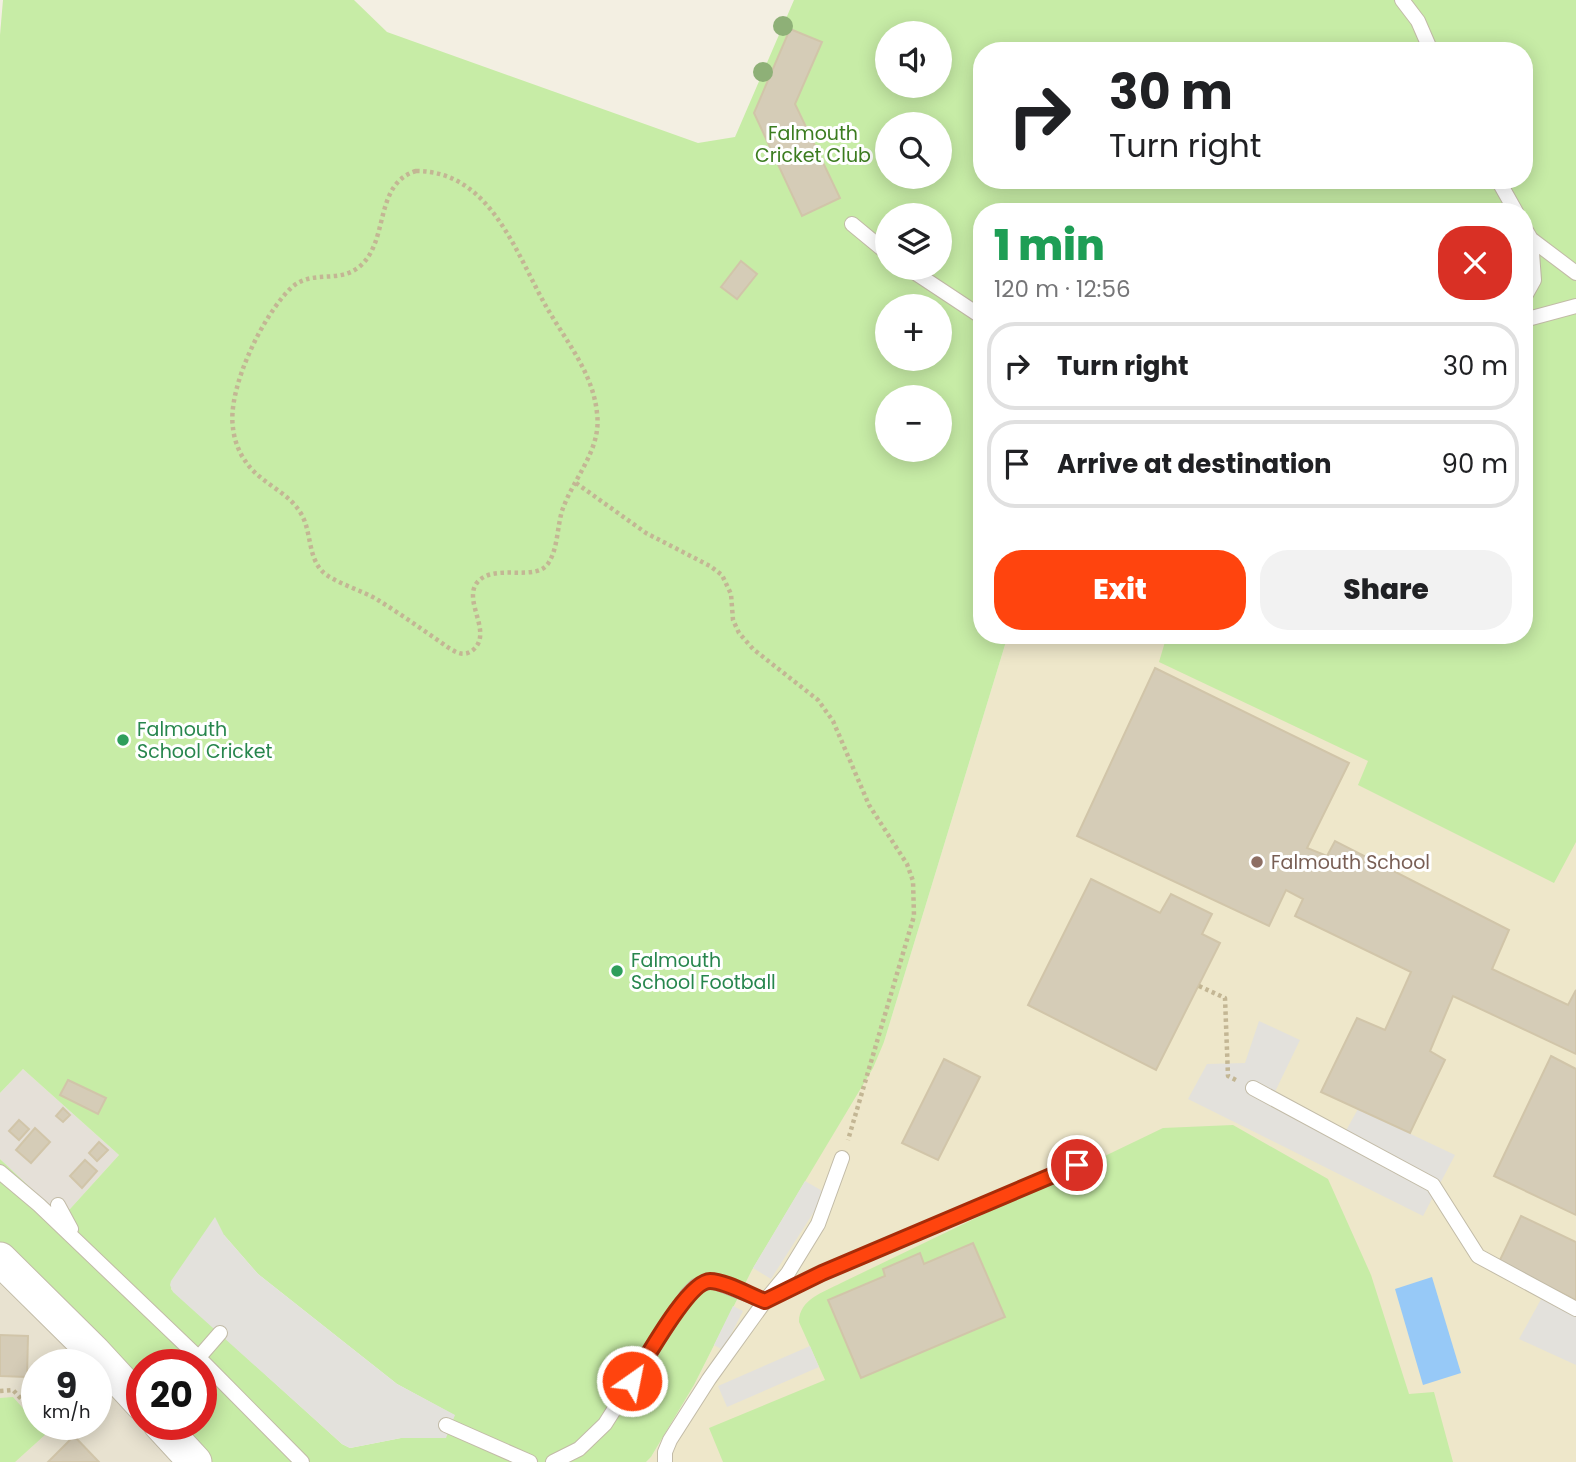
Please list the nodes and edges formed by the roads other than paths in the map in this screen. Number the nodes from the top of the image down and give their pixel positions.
1 (1402, 0) edge
2 (1427, 42) edge
3 (852, 224) dead end
4 (1533, 237) edge
5 (875, 243) edge
6 (1576, 273) edge
7 (926, 280) edge
8 (1576, 306) edge
9 (973, 311) edge
10 (1533, 318) edge
11 (1253, 1088) road end
12 (842, 1158) road end
13 (1077, 1165) dead end
14 (0, 1172) edge
15 (58, 1205) dead end
16 (81, 1245) junction
17 (0, 1259) edge
18 (765, 1301) junction
19 (1576, 1309) edge
20 (220, 1333) dead end
21 (184, 1349) edge
22 (206, 1349) edge
23 (217, 1381) edge
24 (126, 1387) edge
25 (446, 1425) dead end
26 (302, 1462) edge
27 (530, 1462) edge
28 (554, 1462) edge
29 (665, 1462) edge

1 - 2 lane
3 - 5 lane
4 - 6 lane
7 - 9 lane
8 - 10 lane
11 - 19 lane
12 - 18 lane
13 - 18 lane
14 - 16 lane
15 - 16 lane
16 - 21 lane
17 - 24 street
18 - 28 lane
18 - 29 lane
20 - 22 lane
23 - 26 lane
25 - 27 lane

